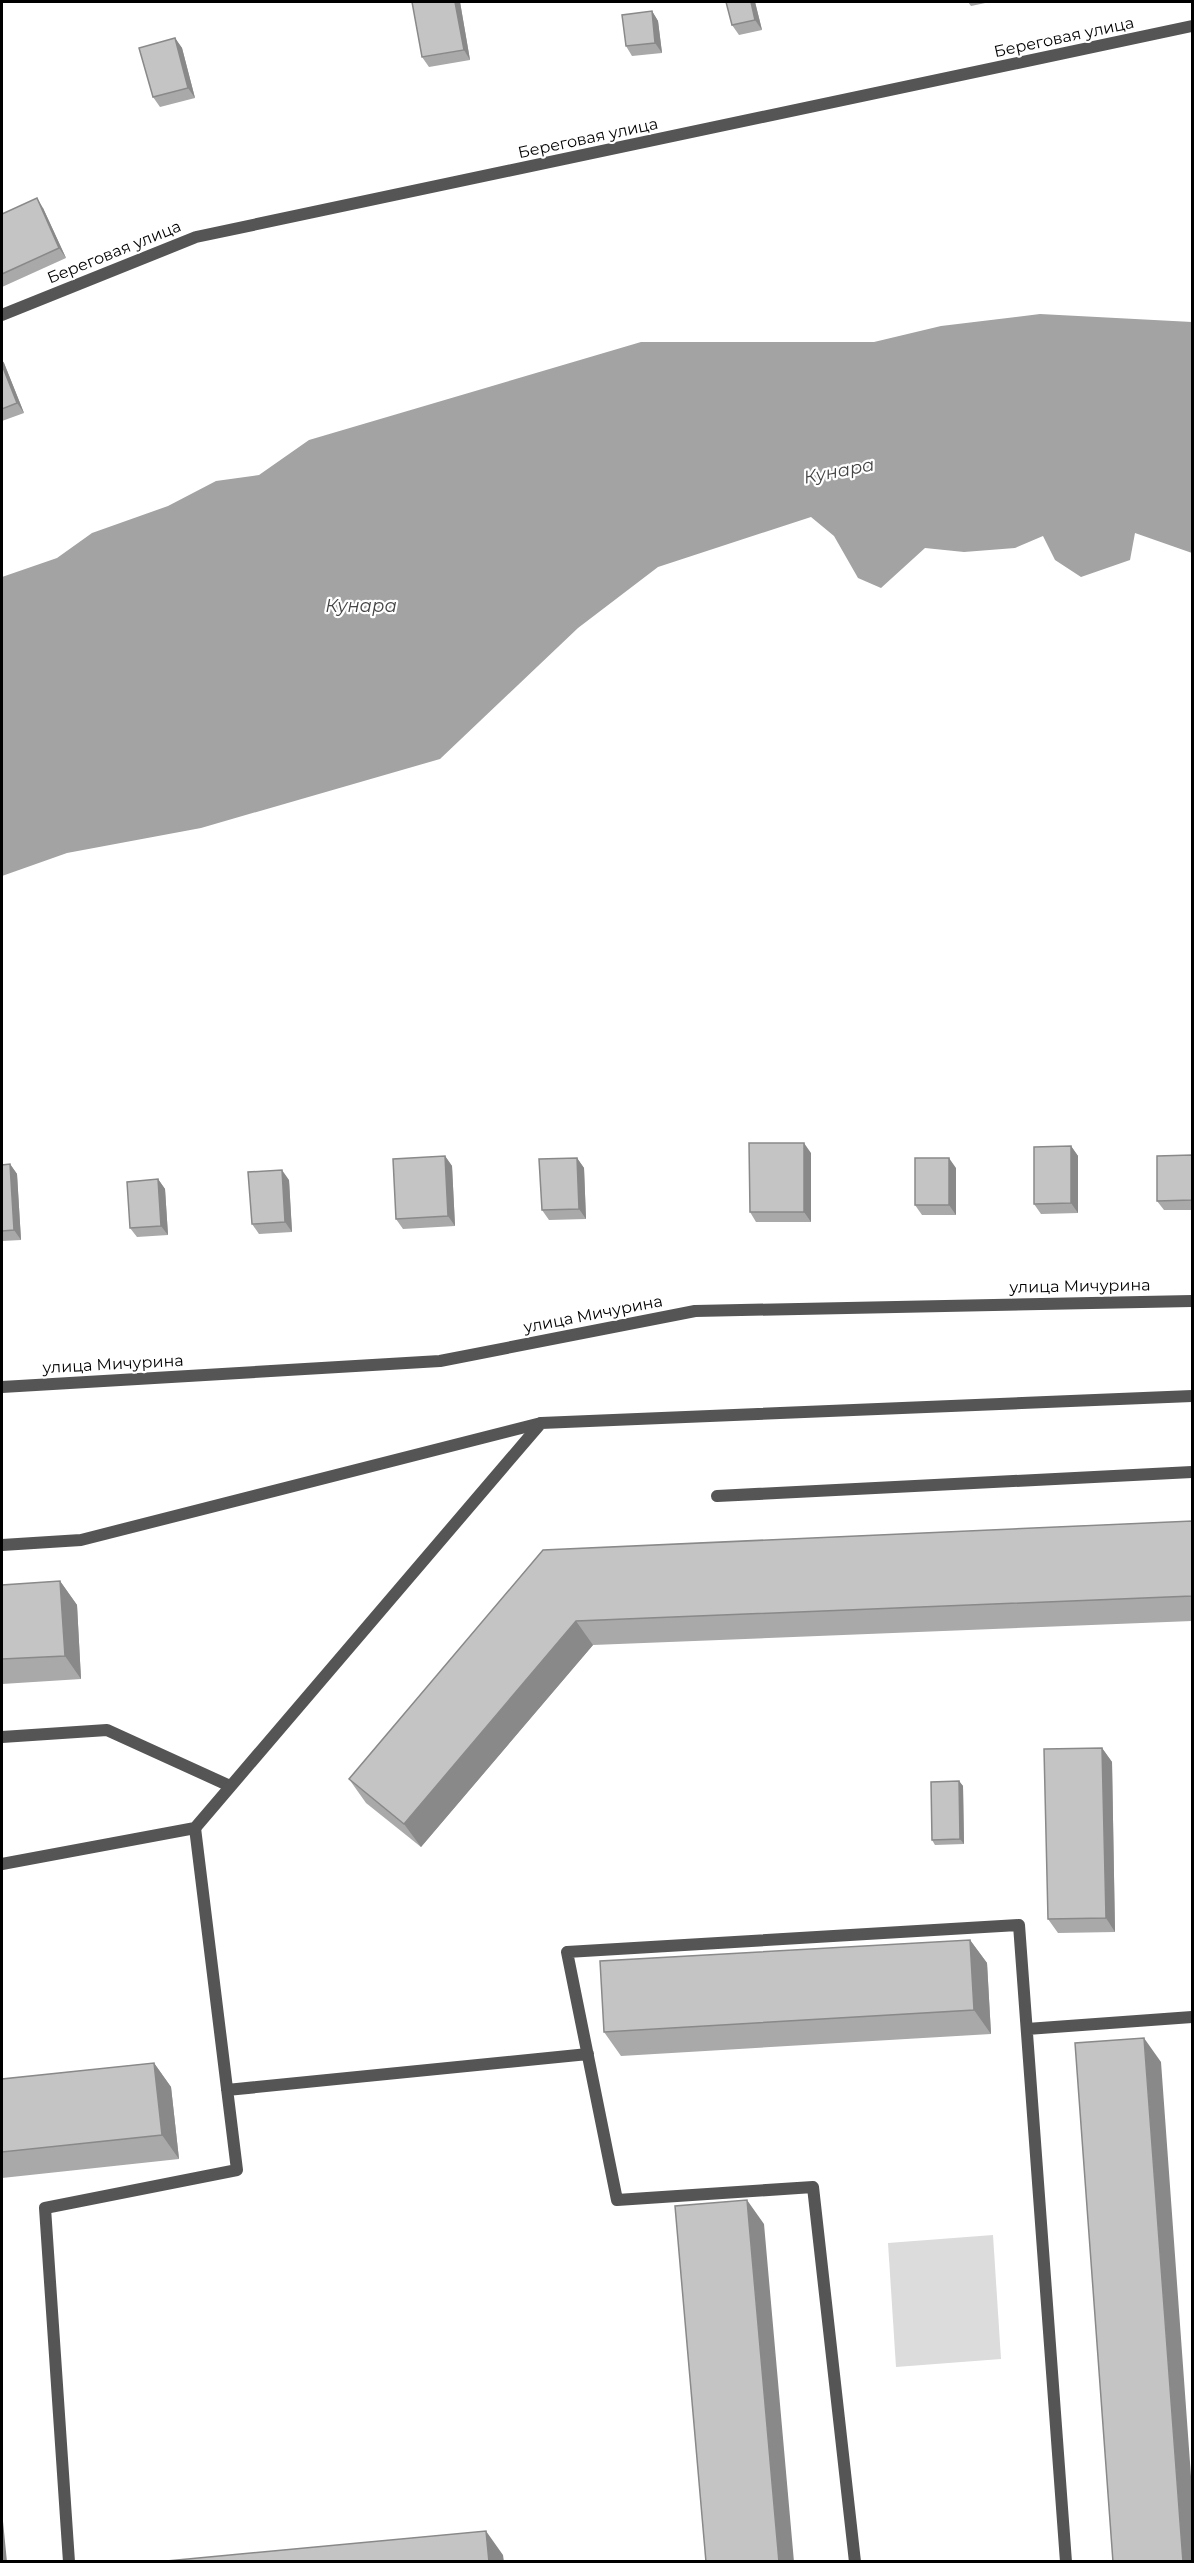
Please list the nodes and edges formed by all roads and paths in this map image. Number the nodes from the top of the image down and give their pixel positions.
1 (1192, 26) edge
2 (2, 315) edge
3 (1192, 1300) edge
4 (2, 1387) edge
5 (1192, 1396) edge
6 (541, 1423) junction
7 (1192, 1472) edge
8 (717, 1496) dead end
9 (2, 1545) edge
10 (2, 1737) edge
11 (230, 1786) junction
12 (195, 1828) junction
13 (2, 1864) edge
14 (1192, 2011) edge
15 (1192, 2016) edge
16 (1027, 2029) junction
17 (588, 2054) junction
18 (227, 2090) junction
19 (69, 2562) edge
20 (855, 2562) edge
21 (1066, 2562) edge

1 - 2 street, Береговая улица
3 - 4 street, улица Мичурина
5 - 6 street
6 - 9 street
6 - 11 street
7 - 8 street
10 - 11 street
11 - 12 street
12 - 13 street
12 - 18 street
14 - 15 street
15 - 16 street
16 - 17 street
16 - 21 street
17 - 18 street
17 - 20 street
18 - 19 street

